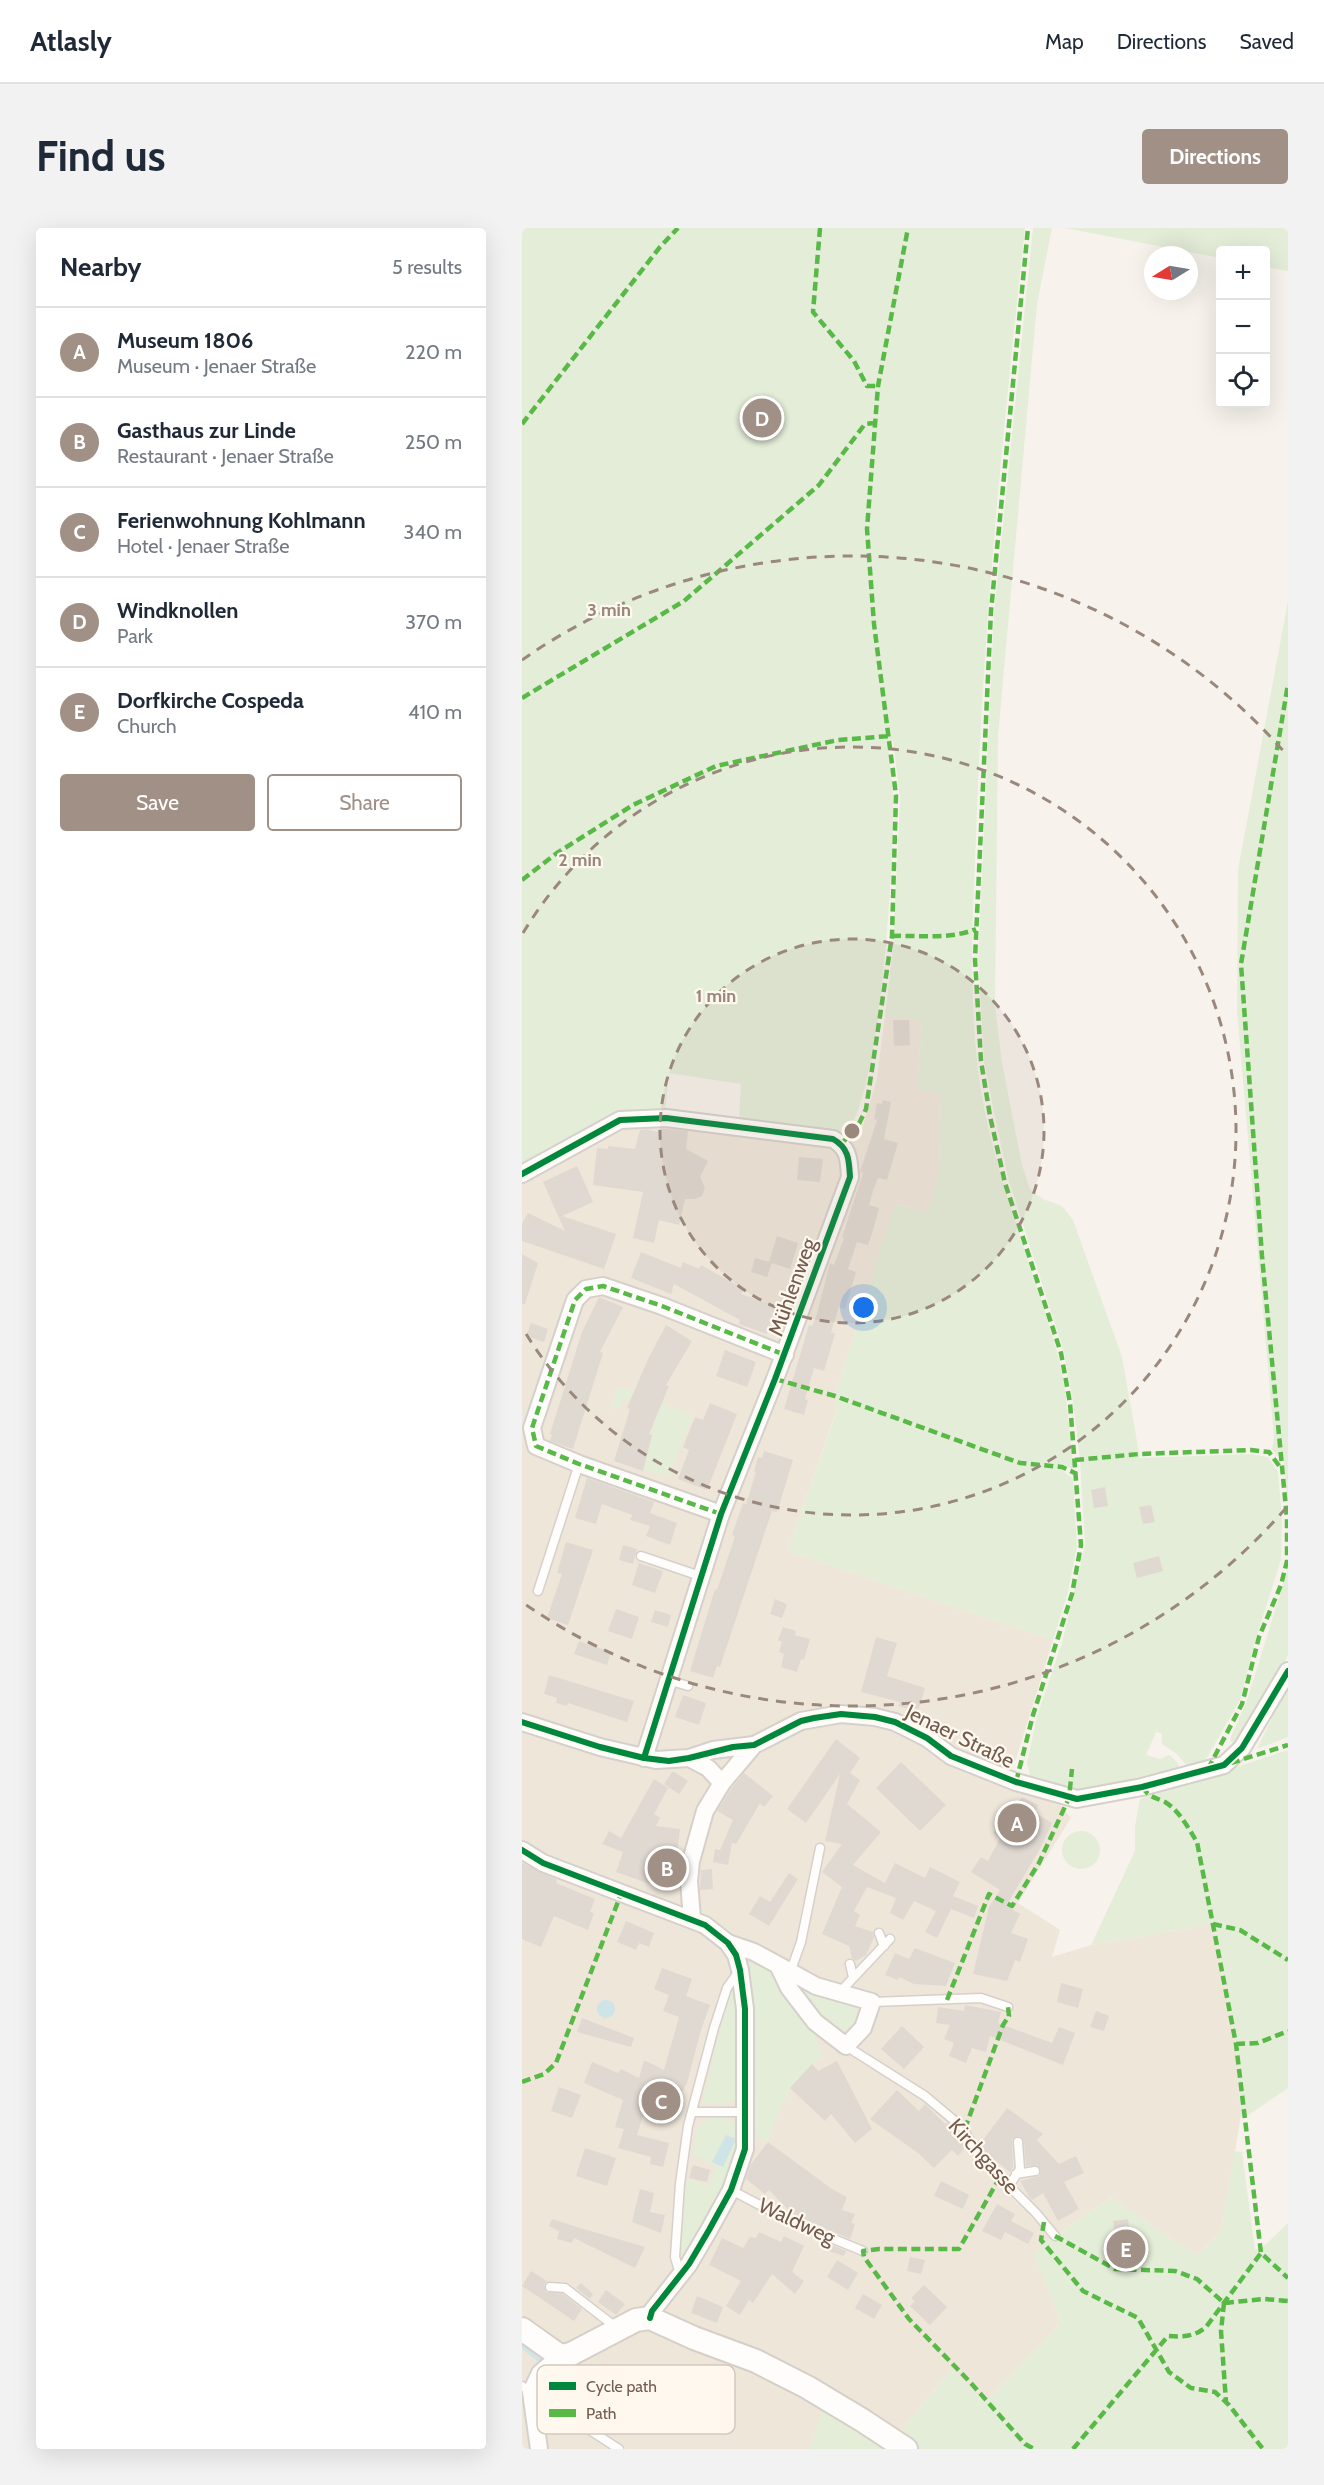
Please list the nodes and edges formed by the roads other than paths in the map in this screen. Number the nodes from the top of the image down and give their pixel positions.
1 (522, 1174) edge
2 (784, 1354) junction
3 (579, 1464) junction
4 (721, 1514) junction
5 (641, 1556) dead end
6 (700, 1576) junction
7 (538, 1591) dead end
8 (1288, 1671) edge
9 (668, 1680) junction
10 (688, 1686) dead end
11 (522, 1722) edge
12 (754, 1745) junction
13 (644, 1758) junction
14 (690, 1758) junction
15 (722, 1783) junction
16 (820, 1848) dead end
17 (522, 1850) edge
18 (827, 1856) dead end
19 (818, 1865) junction
20 (692, 1919) junction
21 (879, 1933) dead end
22 (728, 1942) junction
23 (850, 1964) dead end
24 (784, 1969) junction
25 (740, 1970) junction
26 (853, 1977) junction
27 (838, 1993) junction
28 (872, 2002) junction
29 (1008, 2007) dead end
30 (846, 2046) junction
31 (692, 2112) junction
32 (747, 2112) junction
33 (1018, 2142) dead end
34 (1035, 2171) dead end
35 (1016, 2175) junction
36 (1009, 2186) junction
37 (731, 2190) junction
38 (1055, 2236) dead end
39 (864, 2251) dead end
40 (681, 2274) junction
41 (550, 2287) dead end
42 (650, 2318) junction
43 (617, 2328) junction
44 (522, 2329) edge
45 (551, 2364) joint
46 (537, 2378) edge
47 (526, 2389) edge
48 (596, 2434) edge
49 (539, 2449) edge
50 (619, 2449) edge
51 (906, 2449) edge

1 - 2 street, Mühlenweg
2 - 3 street
2 - 4 street, Mühlenweg
3 - 4 street
3 - 7 lane
4 - 6 street, Mühlenweg
5 - 6 lane
6 - 9 street, Mühlenweg
8 - 12 street, Jenaer Straße
9 - 10 lane
9 - 13 street, Mühlenweg
11 - 13 street
12 - 14 street
12 - 15 street, Jenaer Straße
13 - 14 street
14 - 15 street
15 - 20 street, Jenaer Straße
16 - 19 lane
17 - 20 street
18 - 19 lane
19 - 24 lane
20 - 22 street
21 - 26 lane
22 - 24 street
22 - 25 street
23 - 26 lane
24 - 27 street
24 - 30 street, Kirchgasse
25 - 31 lane
25 - 32 street
26 - 27 lane
27 - 28 street
28 - 29 lane
28 - 30 street
30 - 36 lane, Kirchgasse
31 - 32 lane
31 - 40 lane
32 - 37 street
33 - 35 lane
34 - 35 lane
35 - 36 lane
36 - 38 lane, Kirchgasse
37 - 39 lane, Waldweg
37 - 40 street
40 - 42 street
41 - 43 lane
42 - 43 street
42 - 51 street
43 - 45 street
44 - 45 street
46 - 47 street
47 - 49 street
48 - 50 lane

